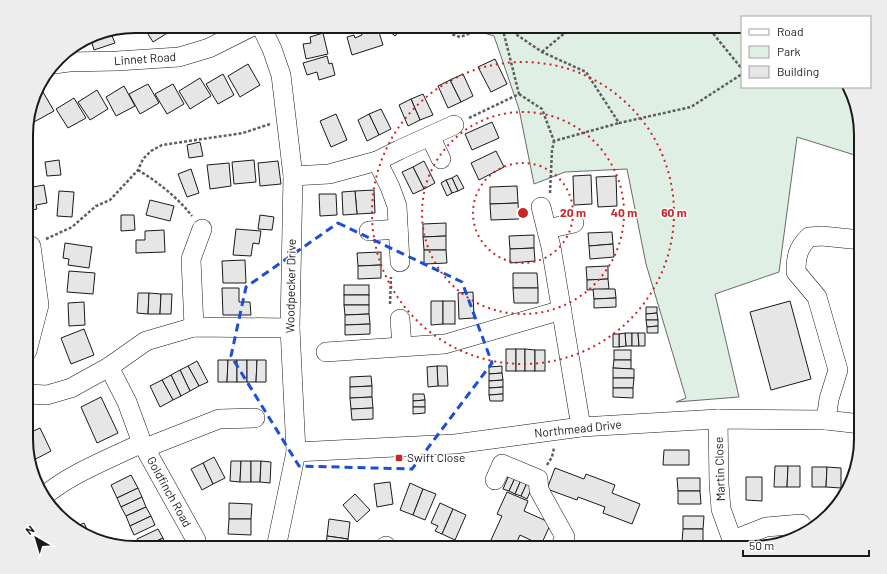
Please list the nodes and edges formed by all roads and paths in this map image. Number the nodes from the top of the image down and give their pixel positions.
1 (239, 33) edge
2 (264, 33) edge
3 (452, 33) edge
4 (471, 33) edge
5 (505, 33) edge
6 (514, 33) edge
7 (565, 33) edge
8 (713, 33) edge
9 (542, 52) junction
10 (63, 63) edge
11 (741, 68) edge
12 (741, 75) edge
13 (519, 94) junction
14 (286, 118) junction
15 (619, 123) junction
16 (454, 125) joint
17 (430, 136) junction
18 (554, 141) junction
19 (441, 159) dead end
20 (377, 161) junction
21 (138, 170) junction
22 (293, 176) junction
23 (541, 207) joint
24 (574, 223) dead end
25 (202, 229) joint
26 (398, 229) junction
27 (546, 229) junction
28 (369, 231) dead end
29 (854, 239) edge
30 (33, 245) edge
31 (33, 259) edge
32 (400, 262) joint
33 (562, 310) junction
34 (400, 319) joint
35 (194, 327) junction
36 (290, 328) junction
37 (33, 330) edge
38 (402, 346) junction
39 (326, 352) dead end
40 (109, 367) junction
41 (33, 394) edge
42 (255, 418) dead end
43 (718, 419) junction
44 (826, 420) junction
45 (854, 423) edge
46 (581, 427) junction
47 (558, 430) junction
48 (144, 446) junction
49 (296, 452) junction
50 (495, 480) dead end
51 (538, 480) junction
52 (48, 492) edge
53 (801, 524) dead end
54 (196, 540) dead end
55 (277, 541) edge
56 (563, 541) edge
57 (733, 541) edge
58 (740, 541) edge

1 - 10 street, Linnet Road
2 - 14 street, Woodpecker Drive
3 - 4 path
5 - 13 path
6 - 9 path
7 - 9 path
8 - 11 path
9 - 15 path
12 - 15 path
13 - 16 path
13 - 18 path
14 - 21 path
14 - 22 street, Woodpecker Drive
15 - 18 path
16 - 17 street
17 - 19 street
17 - 20 street
18 - 23 path
20 - 22 street
20 - 26 street
21 - 25 path
21 - 30 path
22 - 36 street, Woodpecker Drive
23 - 27 street
24 - 27 street
25 - 35 street
26 - 28 street
26 - 32 street
27 - 33 street
29 - 44 street
31 - 37 street
32 - 34 path
33 - 38 street
33 - 46 street
34 - 38 street
35 - 36 street
35 - 40 street
36 - 49 street, Woodpecker Drive
38 - 39 street
40 - 41 street
40 - 48 street, Goldfinch Road
42 - 48 street
43 - 44 street, Northmead Drive
43 - 46 street, Northmead Drive
43 - 57 street, Martin Close
44 - 45 street, Northmead Drive
46 - 47 street, Northmead Drive
47 - 49 street, Northmead Drive
47 - 51 path
48 - 52 street, Goldfinch Road
48 - 54 street, Goldfinch Road
49 - 55 street, Woodpecker Drive
50 - 51 street
51 - 56 street
53 - 58 street, Martin Close

